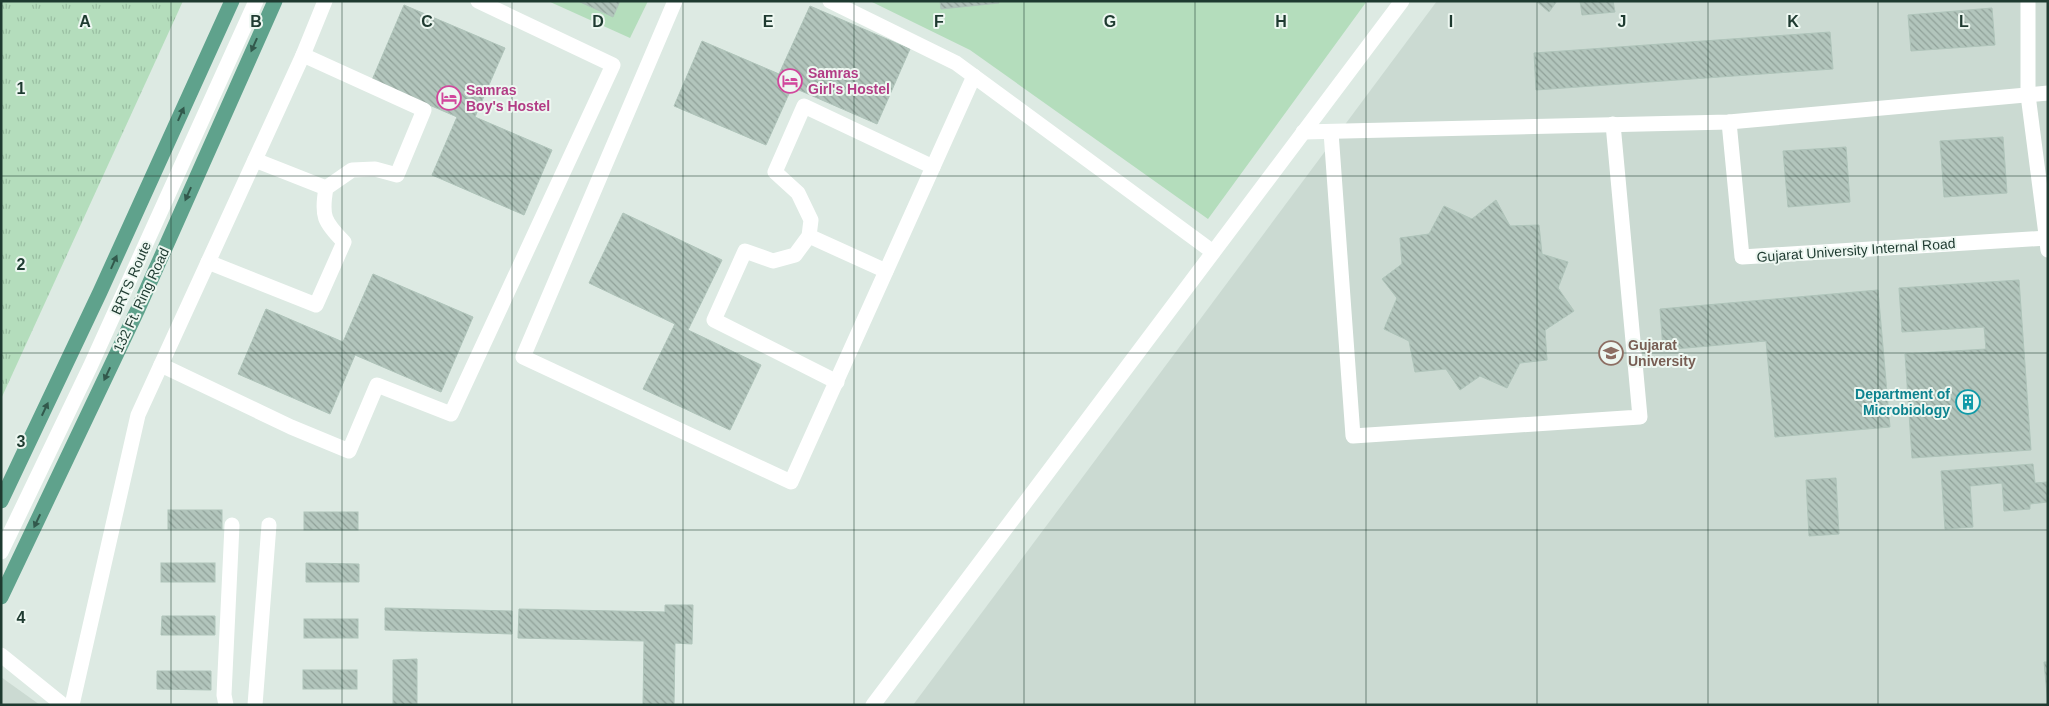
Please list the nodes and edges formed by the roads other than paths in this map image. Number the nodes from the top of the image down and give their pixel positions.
1 (232, 1) edge
2 (256, 1) edge
3 (275, 1) edge
4 (324, 1) edge
5 (478, 1) edge
6 (675, 1) edge
7 (830, 1) edge
8 (1402, 1) edge
9 (2028, 1) edge
10 (303, 55) junction
11 (974, 76) junction
12 (2048, 93) edge
13 (2028, 95) junction
14 (1729, 122) junction
15 (1613, 124) junction
16 (1303, 132) junction
17 (1332, 132) junction
18 (255, 160) junction
19 (933, 167) junction
20 (326, 188) junction
21 (809, 236) junction
22 (2047, 244) edge
23 (1213, 252) junction
24 (208, 262) junction
25 (886, 271) junction
26 (161, 365) junction
27 (836, 382) junction
28 (1, 500) edge
29 (232, 525) dead end
30 (269, 525) dead end
31 (1, 552) edge
32 (1, 596) edge
33 (1, 655) edge
34 (63, 705) edge
35 (72, 705) edge
36 (226, 705) edge
37 (255, 705) edge
38 (873, 705) edge

28 -> 1 main road
2 - 31 street, BRTS Route
3 -> 32 main road, 132 Ft. Ring Road
4 - 10 street
5 - 26 street
6 - 27 street
7 - 11 street
8 - 16 street
9 - 13 street, Gujarat University Internal Road
10 - 18 street
10 - 20 street
11 - 19 street
11 - 23 street
12 - 13 street
13 - 14 street
13 - 22 street, Gujarat University Internal Road
14 - 15 street
14 - 22 street, Gujarat University Internal Road
15 - 17 street
15 - 17 street
16 - 17 street
16 - 23 street
18 - 20 street
18 - 24 street
19 - 21 street
19 - 25 street
20 - 24 street
21 - 25 street
21 - 27 street
23 - 38 street
24 - 26 street
25 - 27 street
26 - 35 street
29 - 36 street
30 - 37 street
33 - 34 street

